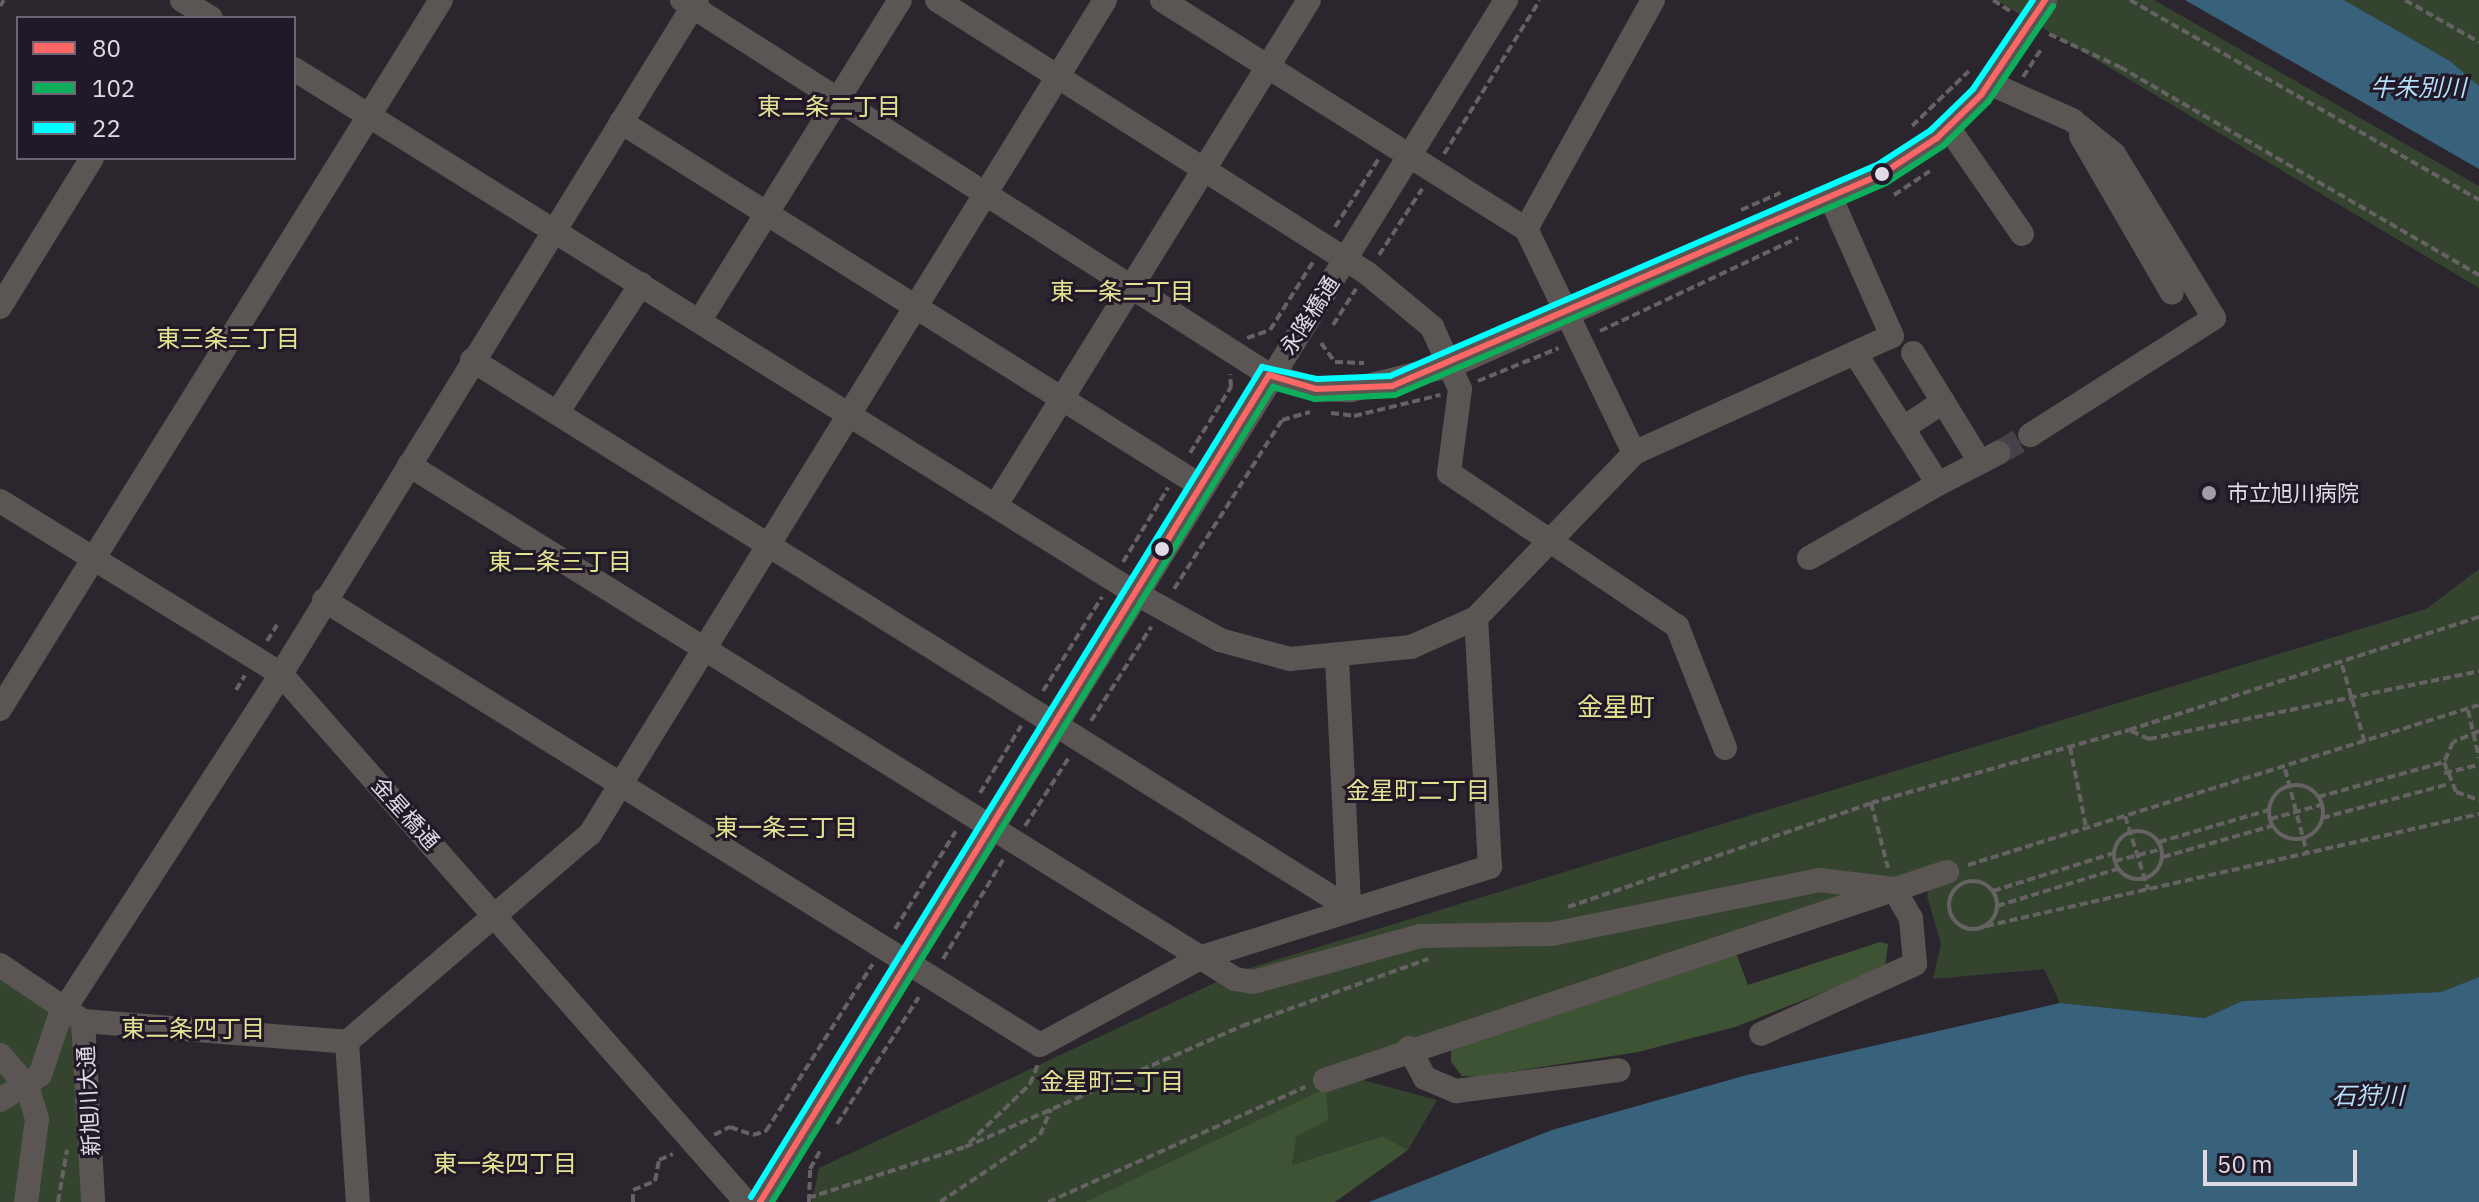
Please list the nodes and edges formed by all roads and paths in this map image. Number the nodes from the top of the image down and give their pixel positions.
1 (4, 0) edge
2 (441, 0) edge
3 (900, 0) edge
4 (937, 0) edge
5 (1105, 0) edge
6 (1162, 0) edge
7 (1309, 0) edge
8 (1506, 0) edge
9 (1653, 0) edge
10 (2045, 0) edge
11 (2130, 0) edge
12 (2405, 0) edge
13 (690, 2) edge
14 (184, 5) edge
15 (0, 6) edge
16 (207, 16) edge
17 (2059, 21) dead end
18 (2028, 22) junction
19 (2479, 42) edge
20 (1267, 66) junction
21 (296, 70) edge
22 (1056, 75) junction
23 (1991, 80) junction
24 (841, 99) junction
25 (370, 115) junction
26 (2072, 120) junction
27 (621, 122) junction
28 (1907, 130) dead end
29 (1955, 135) junction
30 (1411, 154) junction
31 (91, 160) edge
32 (1204, 167) junction
33 (1791, 188) dead end
34 (986, 190) junction
35 (1830, 196) junction
36 (1882, 199) dead end
37 (1762, 200) dead end
38 (2479, 200) edge
39 (765, 215) junction
40 (1526, 229) junction
41 (553, 230) junction
42 (1808, 233) dead end
43 (2022, 234) dead end
44 (1345, 260) junction
45 (2479, 275) edge
46 (1133, 283) junction
47 (641, 284) junction
48 (2172, 293) dead end
49 (913, 304) junction
50 (0, 307) edge
51 (1567, 314) junction
52 (700, 320) junction
53 (1581, 339) junction
54 (1855, 353) junction
55 (1913, 353) dead end
56 (472, 360) junction
57 (1269, 375) junction
58 (1457, 377) junction
59 (1062, 396) junction
60 (1943, 402) junction
61 (557, 413) junction
62 (846, 414) junction
63 (1903, 428) junction
64 (2030, 435) tunnel mouth
65 (1634, 453) junction
66 (409, 465) junction
67 (1938, 484) junction
68 (1201, 486) junction
69 (0, 501) edge
70 (996, 505) junction
71 (1549, 541) junction
72 (769, 544) junction
73 (1809, 558) dead end
74 (94, 559) junction
75 (1135, 593) junction
76 (324, 600) junction
77 (1163, 607) junction
78 (1476, 618) junction
79 (705, 646) junction
80 (1337, 659) junction
81 (2342, 665) dead end
82 (2479, 671) edge
83 (281, 674) junction
84 (2352, 699) junction
85 (2479, 705) edge
86 (0, 709) edge
87 (2468, 709) junction
88 (1054, 725) junction
89 (2129, 730) dead end
90 (2476, 731) edge
91 (1081, 739) junction
92 (2365, 743) junction
93 (2070, 746) dead end
94 (1725, 748) dead end
95 (2479, 758) edge
96 (2444, 762) junction
97 (2479, 765) edge
98 (2285, 769) junction
99 (2444, 773) junction
100 (622, 783) junction
101 (2449, 784) junction
102 (2318, 797) junction
103 (2479, 800) edge
104 (1871, 803) dead end
105 (2321, 805) junction
106 (2269, 810) junction
107 (2479, 814) edge
108 (2125, 816) junction
109 (2322, 818) junction
110 (2270, 819) junction
111 (2273, 826) junction
112 (2086, 827) junction
113 (989, 830) junction
114 (2159, 842) junction
115 (1014, 843) junction
116 (2162, 849) junction
117 (2114, 853) junction
118 (2307, 853) junction
119 (2163, 857) junction
120 (2115, 861) junction
121 (2118, 869) junction
122 (1947, 872) joint
123 (1894, 889) junction
124 (2148, 889) junction
125 (1993, 891) junction
126 (1997, 906) junction
127 (1349, 908) junction
128 (495, 913) junction
129 (1986, 926) junction
130 (885, 946) junction
131 (1202, 957) junction
132 (908, 961) junction
133 (0, 965) edge
134 (934, 974) junction
135 (76, 1014) junction
136 (1761, 1034) dead end
137 (347, 1042) junction
138 (1040, 1045) junction
139 (1409, 1048) junction
140 (0, 1055) edge
141 (1619, 1070) dead end
142 (1325, 1080) joint
143 (27, 1086) junction
144 (0, 1100) edge
145 (1051, 1109) dead end
146 (730, 1127) dead end
147 (833, 1130) dead end
148 (825, 1143) dead end
149 (965, 1147) dead end
150 (659, 1160) dead end
151 (26, 1202) edge
152 (93, 1202) edge
153 (358, 1202) edge
154 (633, 1202) edge
155 (746, 1202) edge
156 (760, 1202) edge
157 (809, 1202) edge
158 (940, 1202) edge
159 (1048, 1202) edge

1 - 15 path
2 - 25 street
3 - 24 street
4 - 22 street
5 - 22 street
6 - 20 street
7 - 20 street
8 - 30 street, 永隆橋通
9 - 40 street
10 - 18 street
11 - 38 path
12 - 19 path
13 - 24 street
13 - 27 street
14 - 16 street
17 - 18 path
18 - 23 street
18 - 23 path
18 - 45 path
20 - 30 street
20 - 32 street
21 - 25 street
22 - 32 street
22 - 34 street
23 - 26 street
23 - 28 path
23 - 29 street
24 - 34 street
24 - 39 street
25 - 41 street
25 - 74 street
26 - 48 street
26 - 64 street
27 - 39 street
27 - 41 street
29 - 35 street
29 - 36 path
29 - 43 street
30 - 40 street
30 - 44 street, 永隆橋通
31 - 50 street
32 - 44 street
32 - 46 street
33 - 37 path
34 - 46 street
34 - 49 street
35 - 51 street
35 - 54 street
39 - 49 street
39 - 52 street
40 - 51 street
41 - 47 street
41 - 56 street
42 - 53 path
44 - 57 street, 永隆橋通
44 - 58 street
46 - 57 street
46 - 59 street
47 - 52 street
47 - 61 street
49 - 59 street
49 - 62 street
51 - 53 street
51 - 58 street
52 - 62 street
53 - 58 path
53 - 65 street
54 - 63 street
54 - 65 street
55 - 60 street
56 - 61 street
56 - 66 street
57 - 58 street
57 - 68 street, 永隆橋通
58 - 71 street
58 - 77 path
59 - 68 street
59 - 70 street
60 - 63 street
60 - 67 street
61 - 72 street
62 - 70 street
62 - 72 street
63 - 67 street
65 - 71 street
66 - 76 street
66 - 79 street
67 - 73 street
68 - 75 street, 永隆橋通
69 - 74 street, 金星橋通
70 - 75 street
71 - 78 street
71 - 94 street
72 - 79 street
72 - 88 street
74 - 83 street, 金星橋通
74 - 86 street
75 - 77 street
75 - 88 street, 永隆橋通
76 - 83 street
76 - 100 street
77 - 80 street
77 - 91 path
78 - 80 street
78 - 127 street
79 - 100 street
79 - 113 street
80 - 127 street
81 - 84 path
82 - 84 path
83 - 128 street, 金星橋通
83 - 135 street
84 - 89 path
84 - 92 path
85 - 87 path
87 - 90 path
87 - 92 path
88 - 91 street
88 - 113 street, 永隆橋通
90 - 95 path
90 - 96 path
91 - 115 path
91 - 127 street
92 - 98 path
93 - 112 path
96 - 99 path
96 - 102 path
97 - 99 path
98 - 108 path
98 - 118 path
99 - 101 path
100 - 128 street
100 - 130 street
101 - 103 path
101 - 109 path
102 - 105 path
102 - 106 path
104 - 123 path
105 - 109 path
105 - 110 path
106 - 110 path
106 - 114 path
107 - 118 path
108 - 112 path
108 - 124 path
109 - 111 path
110 - 111 path
111 - 119 path
112 - 122 path
113 - 115 street
113 - 132 street, 永隆橋通
114 - 116 path
114 - 117 path
115 - 131 street
115 - 134 path
116 - 119 path
116 - 120 path
117 - 120 path
117 - 125 path
118 - 124 path
119 - 121 path
120 - 121 path
121 - 126 path
122 - 123 street
123 - 131 street
123 - 136 street
123 - 139 street
124 - 129 path
125 - 126 path
125 - 129 path
126 - 129 path
127 - 131 street
128 - 137 street
128 - 155 street, 金星橋通
130 - 132 street
130 - 146 path
131 - 138 street
132 - 134 street
132 - 156 street, 永隆橋通
133 - 135 street
134 - 138 street
134 - 147 path
135 - 137 street
135 - 143 street, 新旭川大通
135 - 152 street, 新旭川大通
137 - 153 street
138 - 149 path
139 - 141 street
139 - 142 street
140 - 143 street
142 - 159 path
143 - 144 street
143 - 151 street
145 - 158 path
148 - 157 path
150 - 154 path

